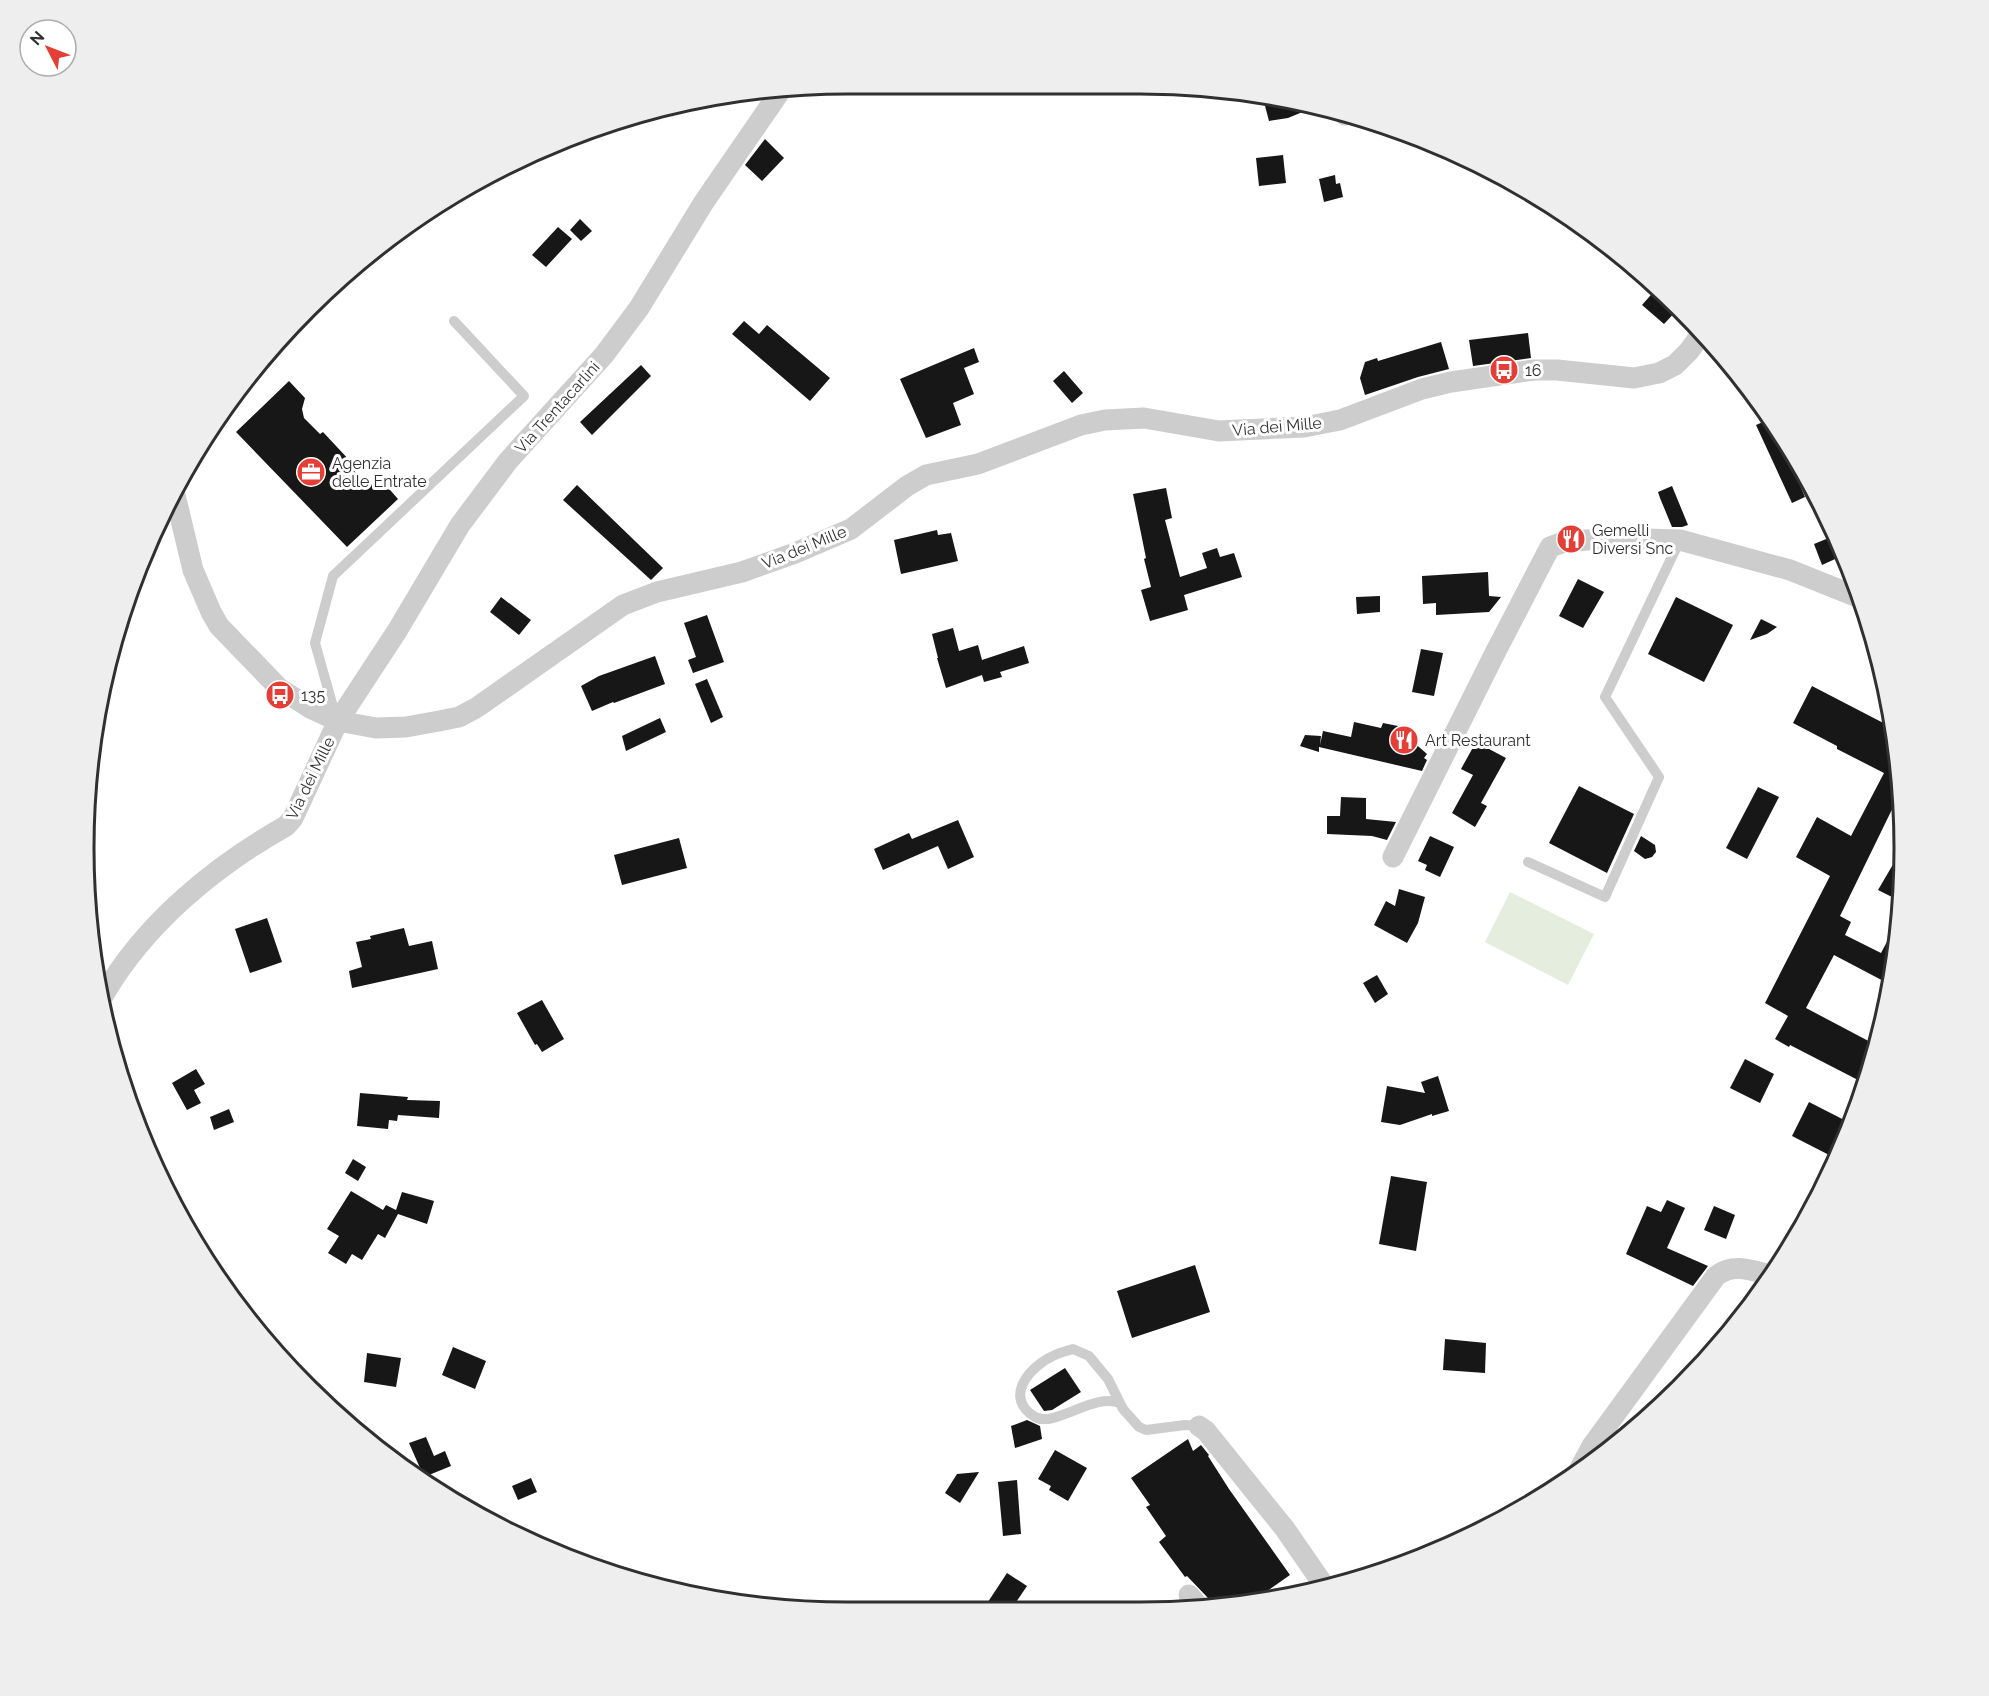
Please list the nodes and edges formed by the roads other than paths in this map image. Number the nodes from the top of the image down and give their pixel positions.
1 (774, 99) edge
2 (454, 321) dead end
3 (1697, 340) edge
4 (177, 505) edge
5 (1680, 540) junction
6 (1850, 594) edge
7 (338, 721) junction
8 (1393, 857) dead end
9 (1528, 862) dead end
10 (108, 989) edge
11 (1763, 1274) edge
12 (1120, 1403) junction
13 (1199, 1426) joint
14 (1601, 1445) edge
15 (1320, 1580) edge

1 - 7 street, Via Trentacarlini
2 - 7 lane
3 - 7 street, Via dei Mille
4 - 7 street
5 - 6 street
5 - 8 street
5 - 9 lane
7 - 10 street, Via dei Mille
11 - 14 street
12 - 12 lane
12 - 13 lane
13 - 15 street

